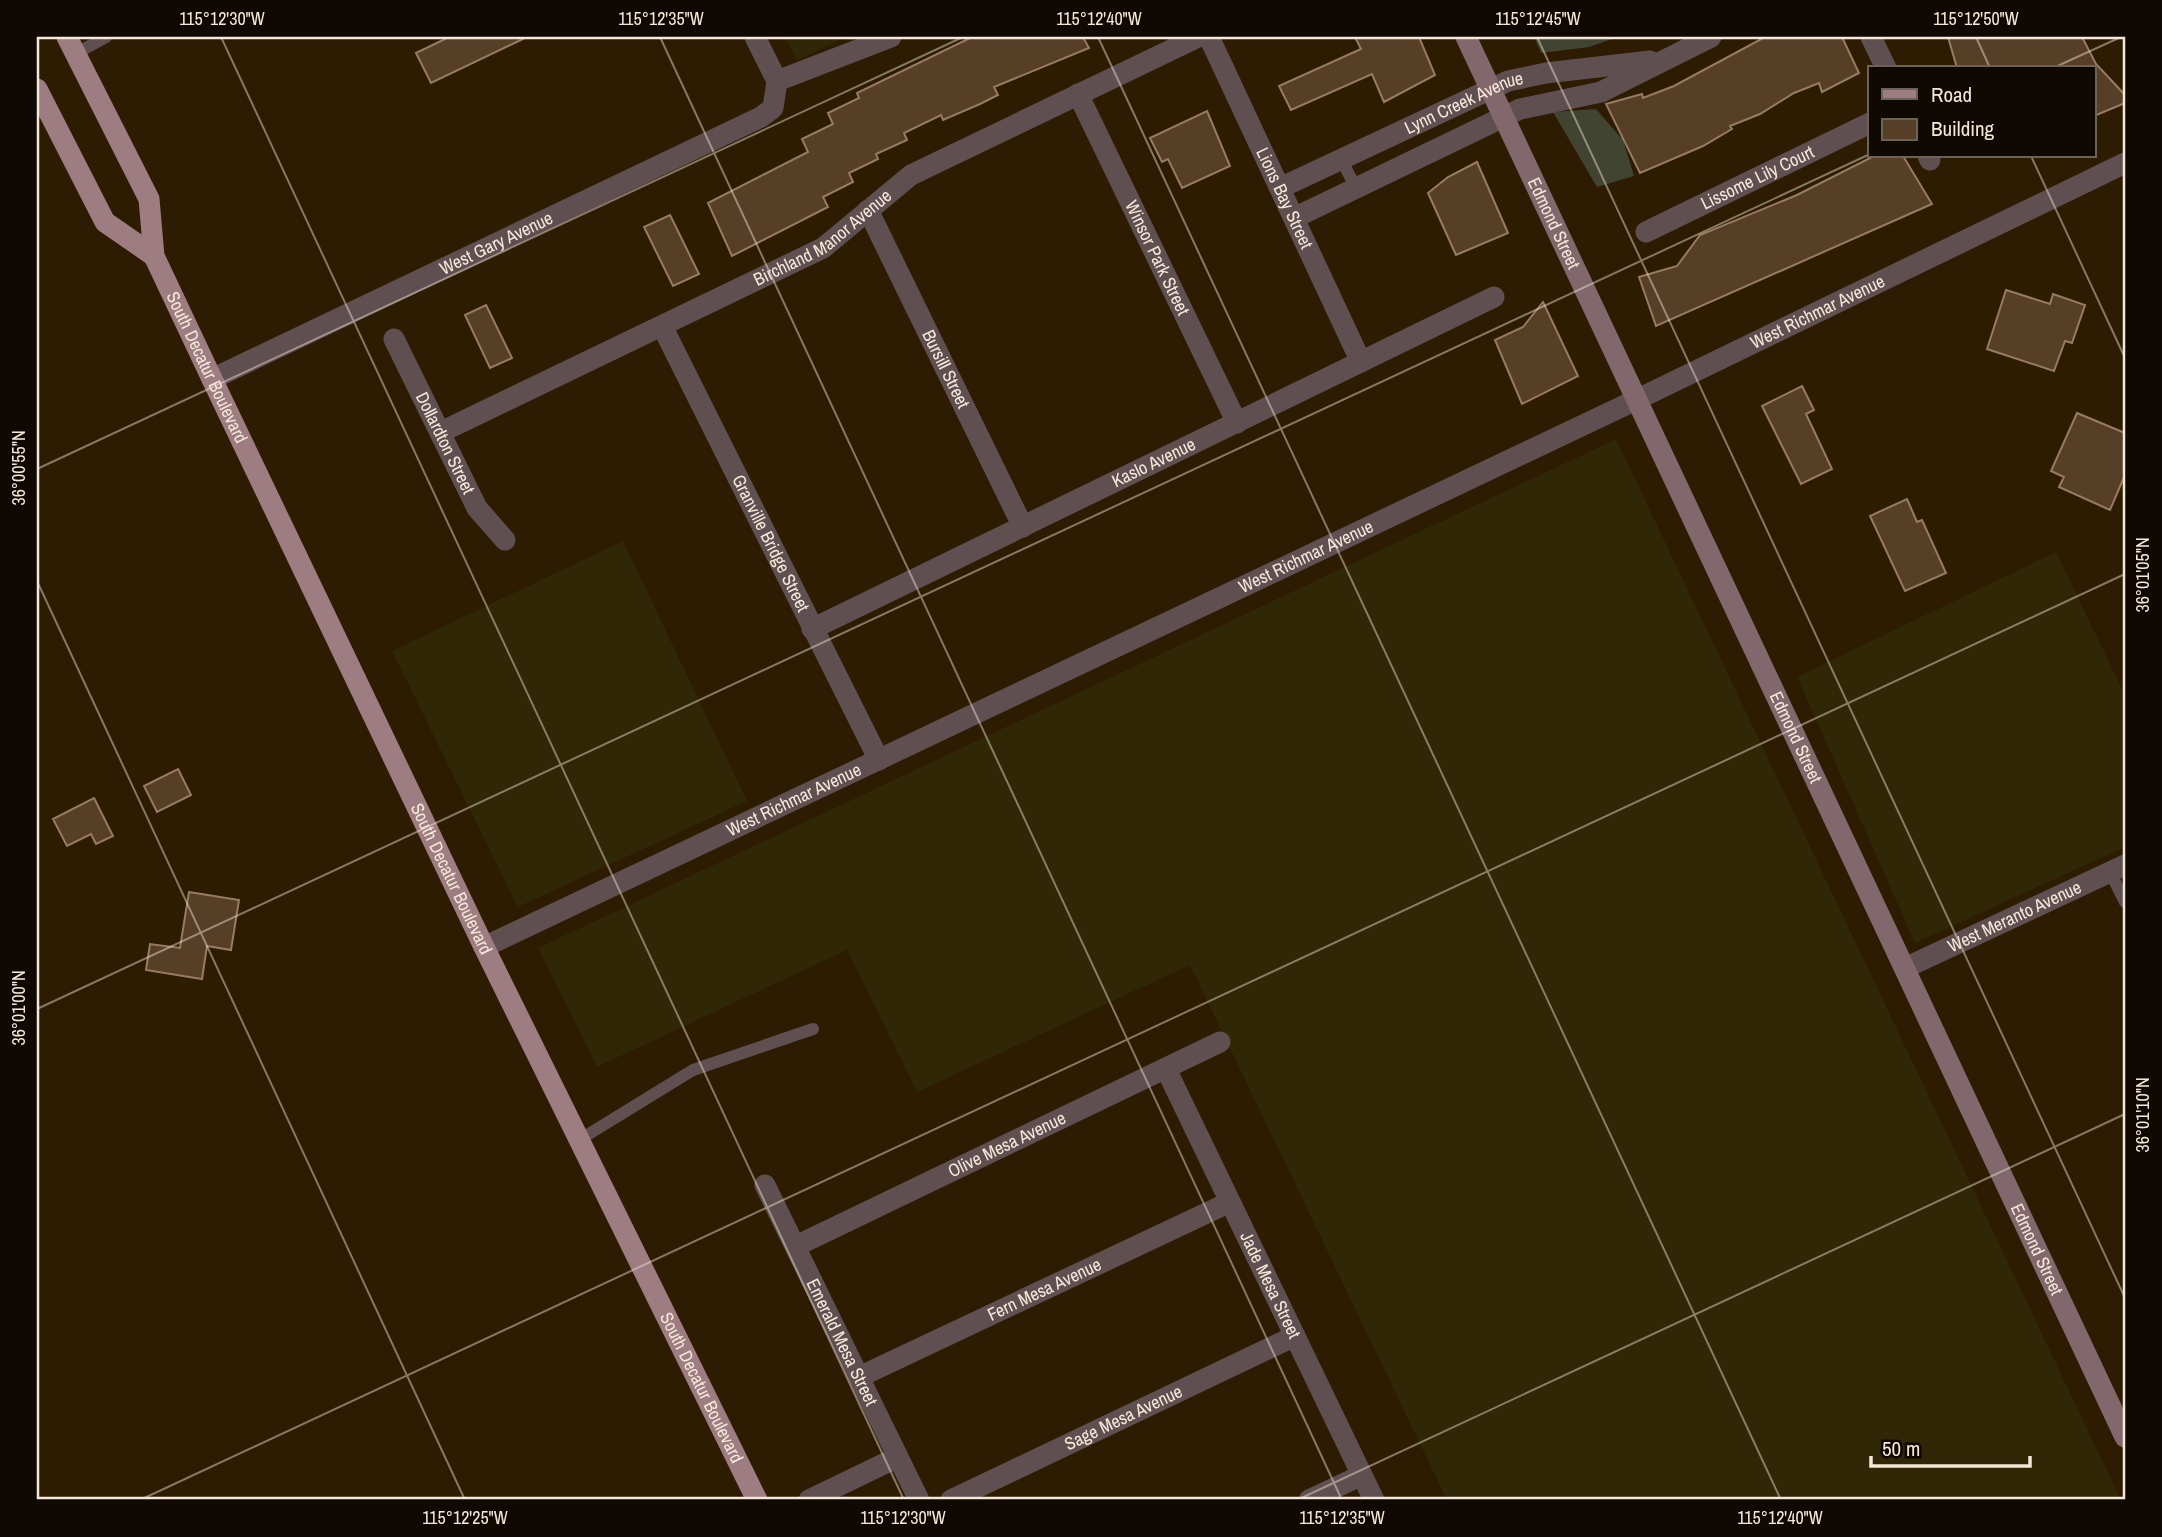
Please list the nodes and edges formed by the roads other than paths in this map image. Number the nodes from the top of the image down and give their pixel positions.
1 (106, 37) edge
2 (755, 37) edge
3 (891, 37) edge
4 (1198, 37) edge
5 (1209, 37) edge
6 (1466, 37) edge
7 (1711, 37) edge
8 (1871, 37) edge
9 (71, 45) edge
10 (1662, 60) junction
11 (1885, 66) edge
12 (1600, 68) junction
13 (37, 89) edge
14 (1491, 89) junction
15 (776, 91) junction
16 (1601, 92) junction
17 (1078, 94) junction
18 (1504, 117) junction
19 (1868, 124) edge
20 (1341, 159) junction
21 (2125, 163) edge
22 (1280, 188) junction
23 (1356, 188) junction
24 (868, 210) junction
25 (1294, 218) junction
26 (1646, 232) dead end
27 (154, 256) junction
28 (1494, 297) dead end
29 (662, 326) junction
30 (394, 339) dead end
31 (1362, 362) junction
32 (212, 380) junction
33 (1638, 399) junction
34 (1237, 423) junction
35 (441, 432) junction
36 (1023, 527) junction
37 (505, 540) dead end
38 (812, 629) junction
39 (879, 760) junction
40 (2118, 868) edge
41 (2125, 902) edge
42 (484, 947) junction
43 (1905, 968) junction
44 (813, 1029) dead end
45 (1220, 1042) dead end
46 (1166, 1069) junction
47 (579, 1140) junction
48 (765, 1185) dead end
49 (1230, 1202) junction
50 (796, 1246) junction
51 (1295, 1336) junction
52 (859, 1377) junction
53 (2125, 1437) edge
54 (898, 1457) junction
55 (1362, 1475) junction
56 (757, 1500) edge
57 (809, 1500) edge
58 (919, 1500) edge
59 (951, 1500) edge
60 (1309, 1500) edge
61 (1374, 1500) edge

1 - 9 lane
2 - 15 street
3 - 15 street, West Gary Avenue
4 - 17 street, Birchland Manor Avenue
5 - 22 street, Lions Bay Street
6 - 14 street, Edmond Street
7 - 10 street, Lynn Creek Avenue
8 - 11 street
9 - 27 main road, South Decatur Boulevard
10 - 12 street, Lynn Creek Avenue
10 - 16 street, Lynn Creek Avenue
12 - 14 street, Lynn Creek Avenue
12 - 16 lane
13 - 27 main road, South Decatur Boulevard
14 - 18 street, Edmond Street
14 - 20 street, Lynn Creek Avenue
15 - 32 street, West Gary Avenue
16 - 18 street, Lynn Creek Avenue
17 - 24 street, Birchland Manor Avenue
17 - 34 street, Winsor Park Street
18 - 23 street, Lynn Creek Avenue
18 - 33 street, Edmond Street
19 - 26 street, Lissome Lily Court
20 - 22 street, Lynn Creek Avenue
20 - 23 lane
21 - 33 street, West Richmar Avenue
22 - 25 street, Lions Bay Street
23 - 25 street, Lynn Creek Avenue
24 - 29 street, Birchland Manor Avenue
24 - 36 street, Bursill Street
25 - 31 street, Lions Bay Street
27 - 32 main road, South Decatur Boulevard
28 - 31 street, Kaslo Avenue
29 - 35 street, Birchland Manor Avenue
29 - 38 street, Granville Bridge Street
30 - 35 street, Dollardton Street
31 - 34 street, Kaslo Avenue
32 - 42 main road, South Decatur Boulevard
33 - 39 street, West Richmar Avenue
33 - 43 street, Edmond Street
34 - 36 street, Kaslo Avenue
35 - 37 street, Dollardton Street
36 - 38 street, Kaslo Avenue
38 - 39 street, Granville Bridge Street
39 - 42 street, West Richmar Avenue
40 - 41 lane
40 - 43 street, West Meranto Avenue
42 - 47 main road, South Decatur Boulevard
43 - 53 street, Edmond Street
44 - 47 lane
45 - 46 street, Olive Mesa Avenue
46 - 49 street, Jade Mesa Street
46 - 50 street, Olive Mesa Avenue
47 - 56 main road, South Decatur Boulevard
48 - 50 street, Emerald Mesa Street
49 - 51 street, Jade Mesa Street
49 - 52 street, Fern Mesa Avenue
50 - 52 street, Emerald Mesa Street
51 - 55 street, Jade Mesa Street
51 - 59 street, Sage Mesa Avenue
52 - 54 street, Emerald Mesa Street
54 - 57 street
54 - 58 street, Emerald Mesa Street
55 - 60 street
55 - 61 street, Jade Mesa Street

